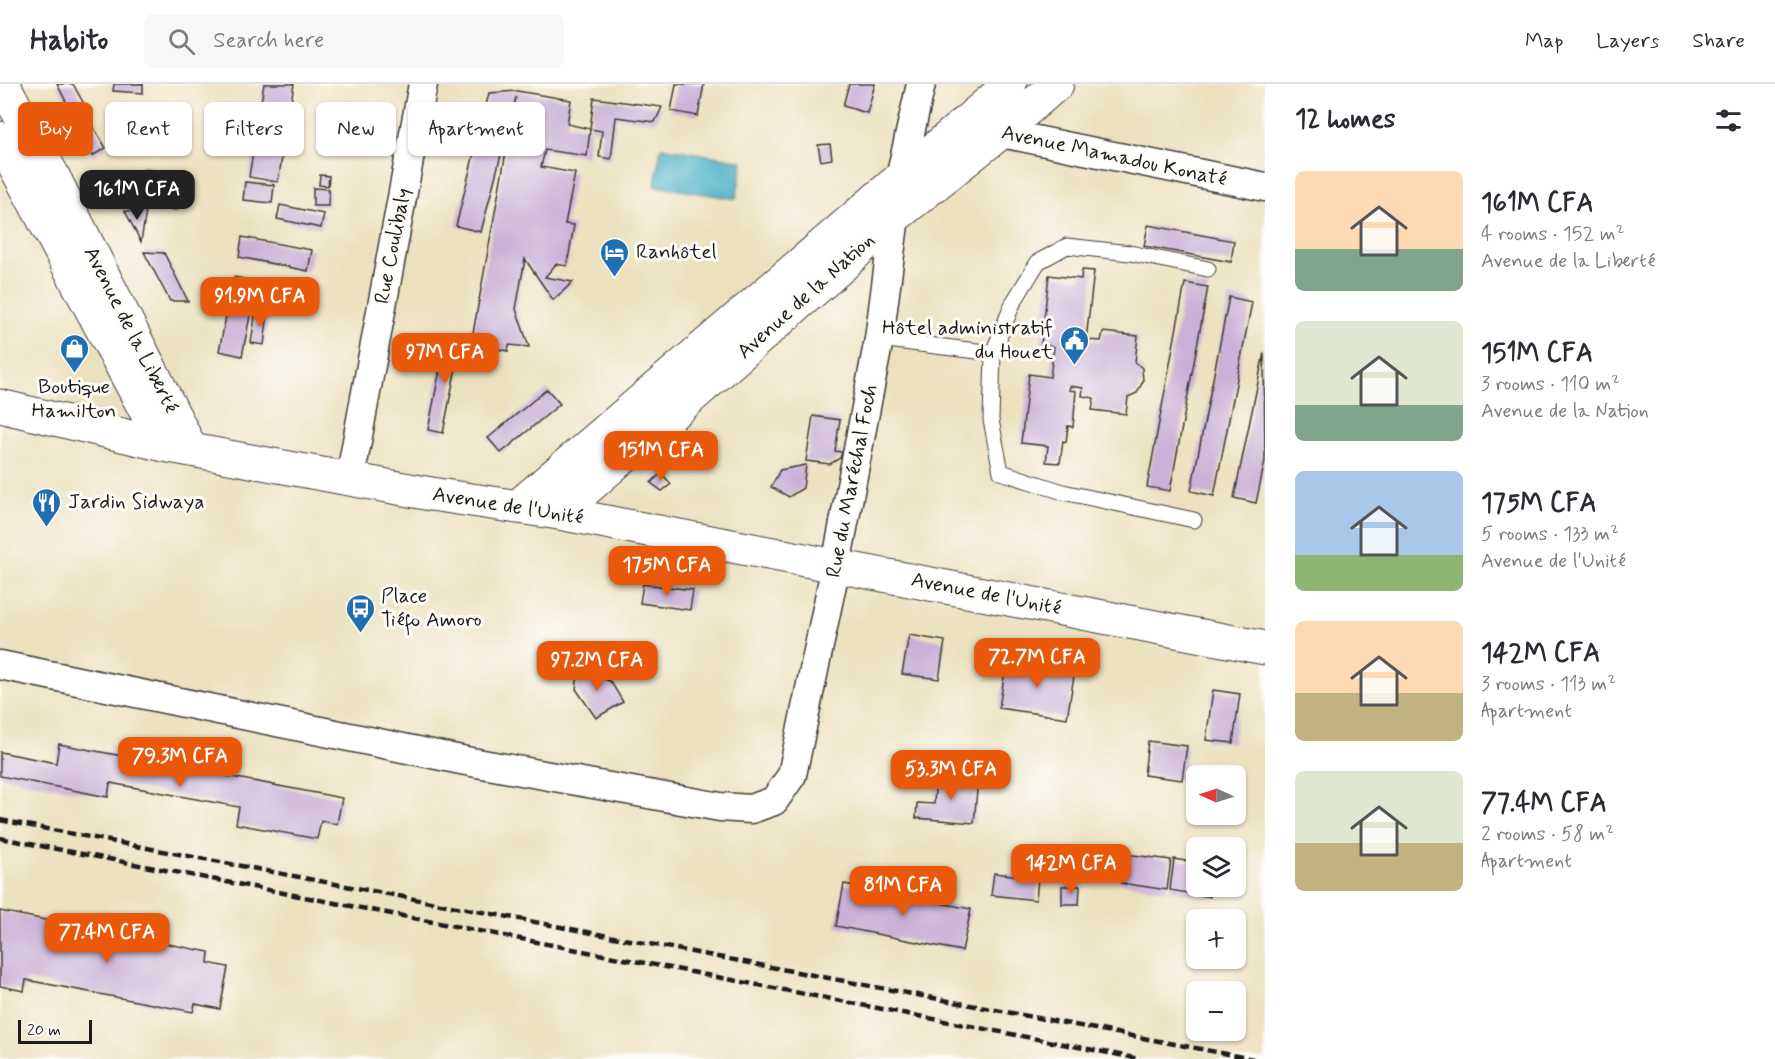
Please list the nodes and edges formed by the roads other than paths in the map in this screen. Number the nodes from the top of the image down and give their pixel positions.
1 (3, 84) edge
2 (423, 84) edge
3 (921, 84) edge
4 (1010, 84) edge
5 (1057, 84) edge
6 (964, 124) junction
7 (1000, 133) junction
8 (0, 138) edge
9 (900, 178) junction
10 (1265, 187) edge
11 (897, 215) junction
12 (1208, 269) dead end
13 (879, 339) junction
14 (993, 353) junction
15 (0, 406) edge
16 (177, 447) junction
17 (350, 479) junction
18 (517, 507) junction
19 (559, 513) junction
20 (1194, 520) dead end
21 (836, 565) junction
22 (1265, 648) edge
23 (0, 665) edge

1 - 16 main road, Avenue de la Liberté
2 - 17 street, Rue Coulibaly
3 - 9 street, Rue du Maréchal Foch
4 - 6 main road, Avenue de la Nation
5 - 7 main road, Avenue de la Nation
6 - 7 street, Avenue Mamadou Konaté
6 - 9 main road, Avenue de la Nation
7 - 10 street, Avenue Mamadou Konaté
7 - 11 main road, Avenue de la Nation
8 - 16 main road, Avenue de la Liberté
9 - 11 street, Rue du Maréchal Foch
9 - 18 main road, Avenue de la Nation
11 - 13 street, Rue du Maréchal Foch
11 - 19 main road, Avenue de la Nation
12 - 14 lane
13 - 14 lane
13 - 21 street, Rue du Maréchal Foch
14 - 20 lane
15 - 16 main road, Avenue de l'Unité
16 - 17 main road, Avenue de l'Unité
17 - 18 main road, Avenue de l'Unité
18 - 19 main road, Avenue de l'Unité
19 - 21 main road, Avenue de l'Unité
21 - 22 main road, Avenue de l'Unité
21 - 23 street, Rue du Maréchal Foch

